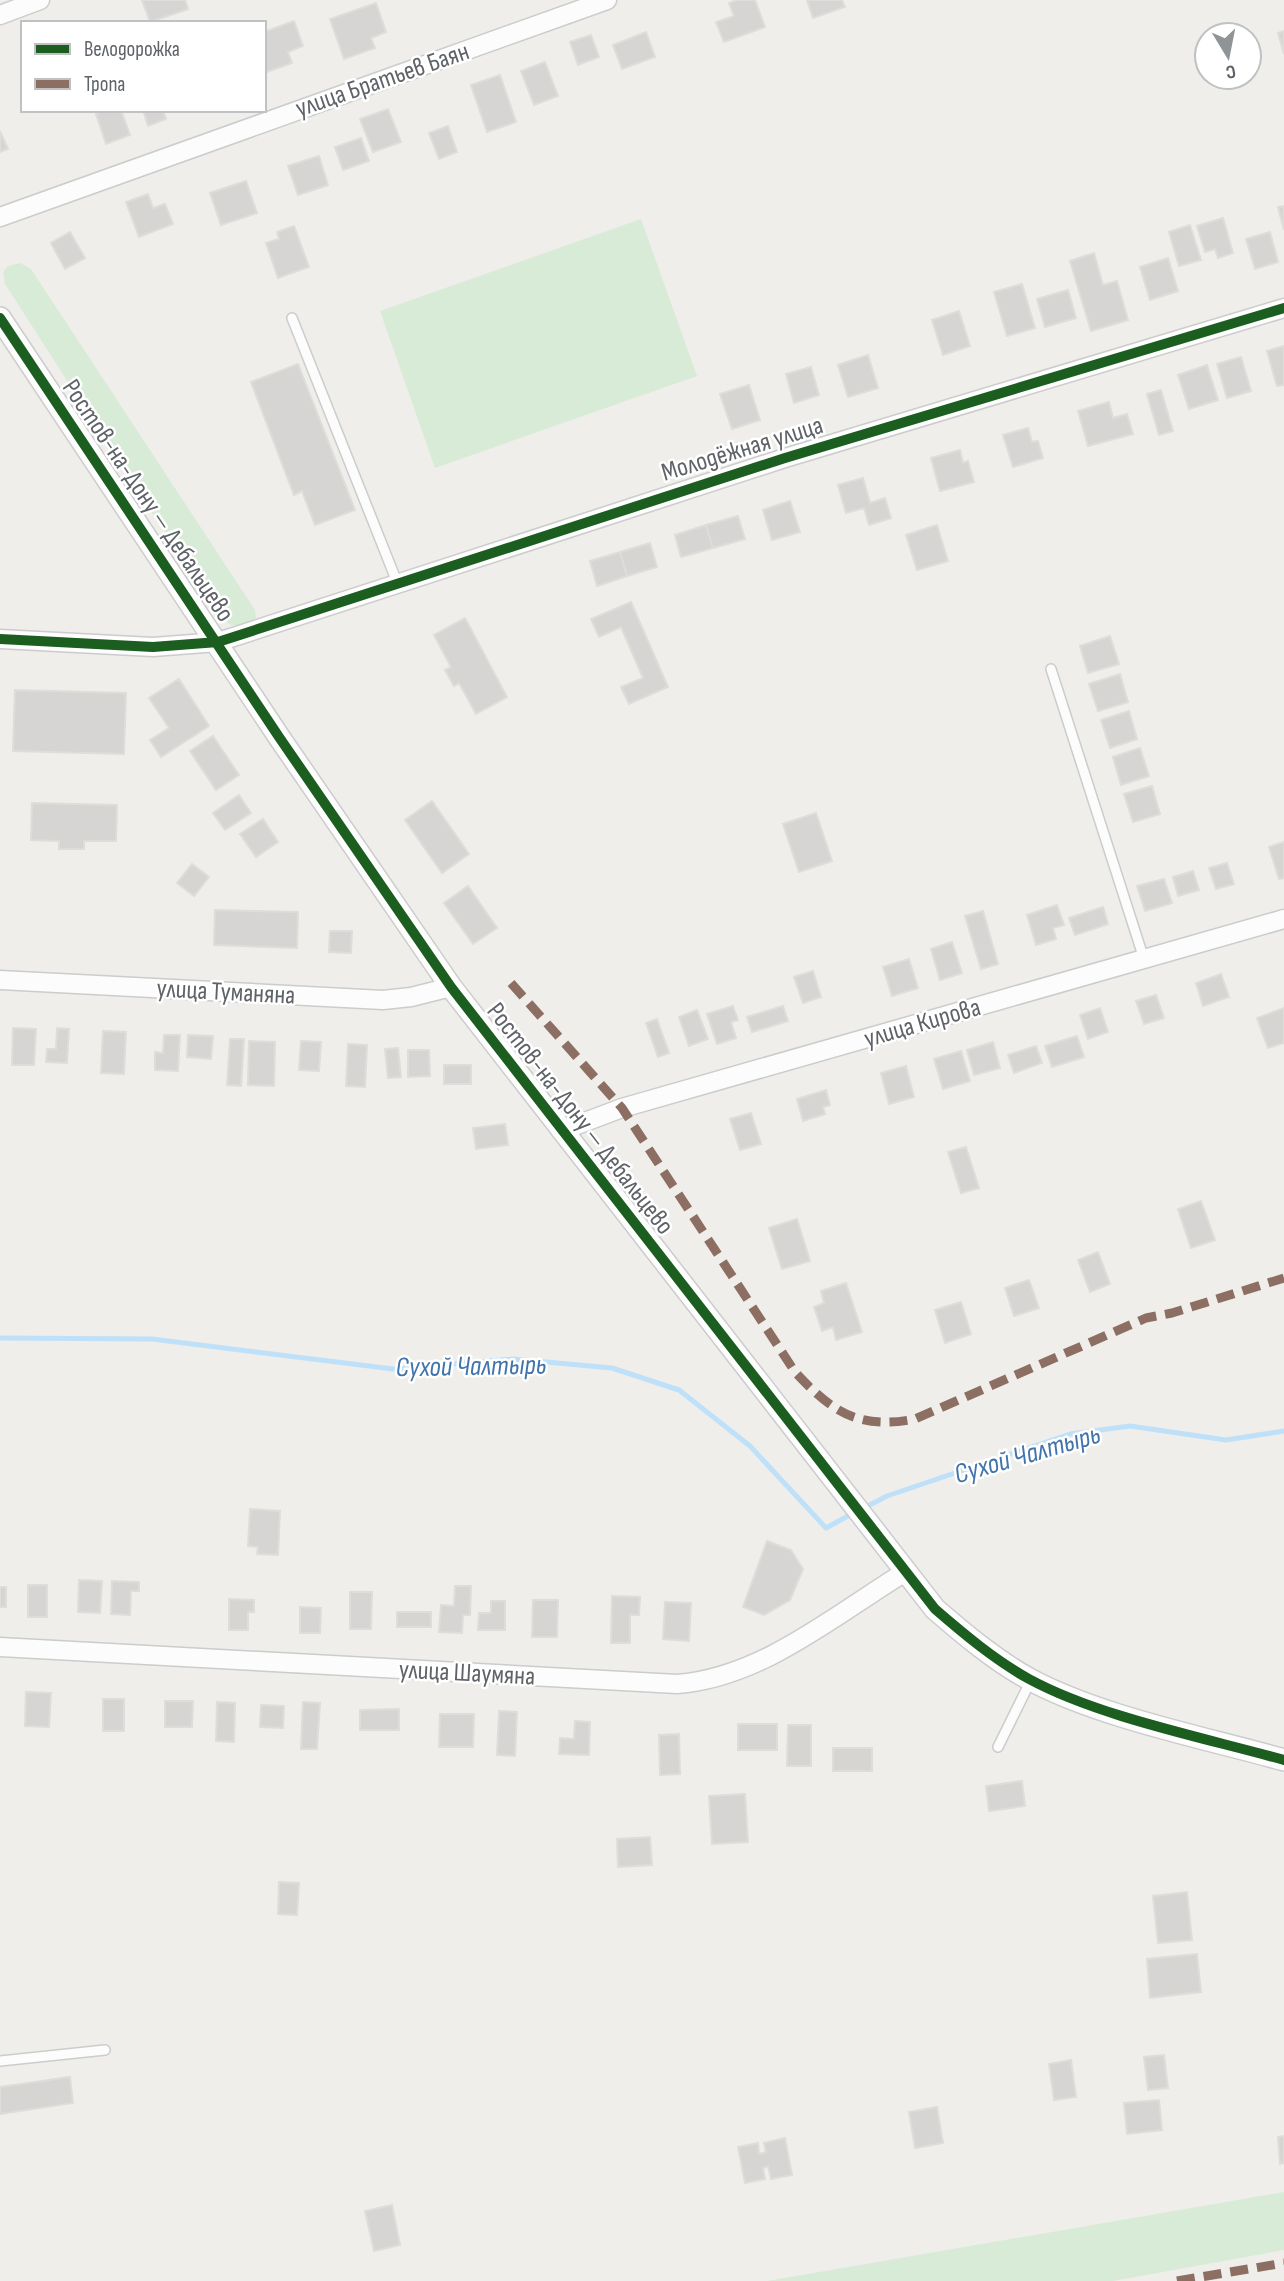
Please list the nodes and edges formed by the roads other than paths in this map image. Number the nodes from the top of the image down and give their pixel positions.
1 (40, 0) edge
2 (607, 0) edge
3 (0, 15) edge
4 (0, 216) edge
5 (1284, 308) edge
6 (0, 318) edge
7 (292, 318) dead end
8 (397, 582) junction
9 (0, 639) edge
10 (218, 642) junction
11 (1051, 669) dead end
12 (1284, 919) edge
13 (1144, 959) junction
14 (0, 980) edge
15 (452, 988) junction
16 (561, 1130) junction
17 (905, 1572) junction
18 (0, 1647) edge
19 (1031, 1680) junction
20 (998, 1747) dead end
21 (1284, 1760) edge
22 (105, 2050) dead end
23 (0, 2061) edge

1 - 3 street
2 - 4 street, улица Братьев Баян
5 - 8 street, Молодёжная улица
6 - 10 street, Ростов-на-Дону — Дебальцево
7 - 8 lane
8 - 10 street, Молодёжная улица
9 - 10 street, Молодёжная улица
10 - 15 street, Ростов-на-Дону — Дебальцево
11 - 13 lane
12 - 13 street, улица Кирова
13 - 16 street, улица Кирова
14 - 15 street, улица Туманяна
15 - 16 street, Ростов-на-Дону — Дебальцево
16 - 17 street, Ростов-на-Дону — Дебальцево
17 - 18 street, улица Шаумяна
17 - 19 street, Ростов-на-Дону — Дебальцево
19 - 20 lane
19 - 21 street, Ростов-на-Дону — Дебальцево
22 - 23 lane

